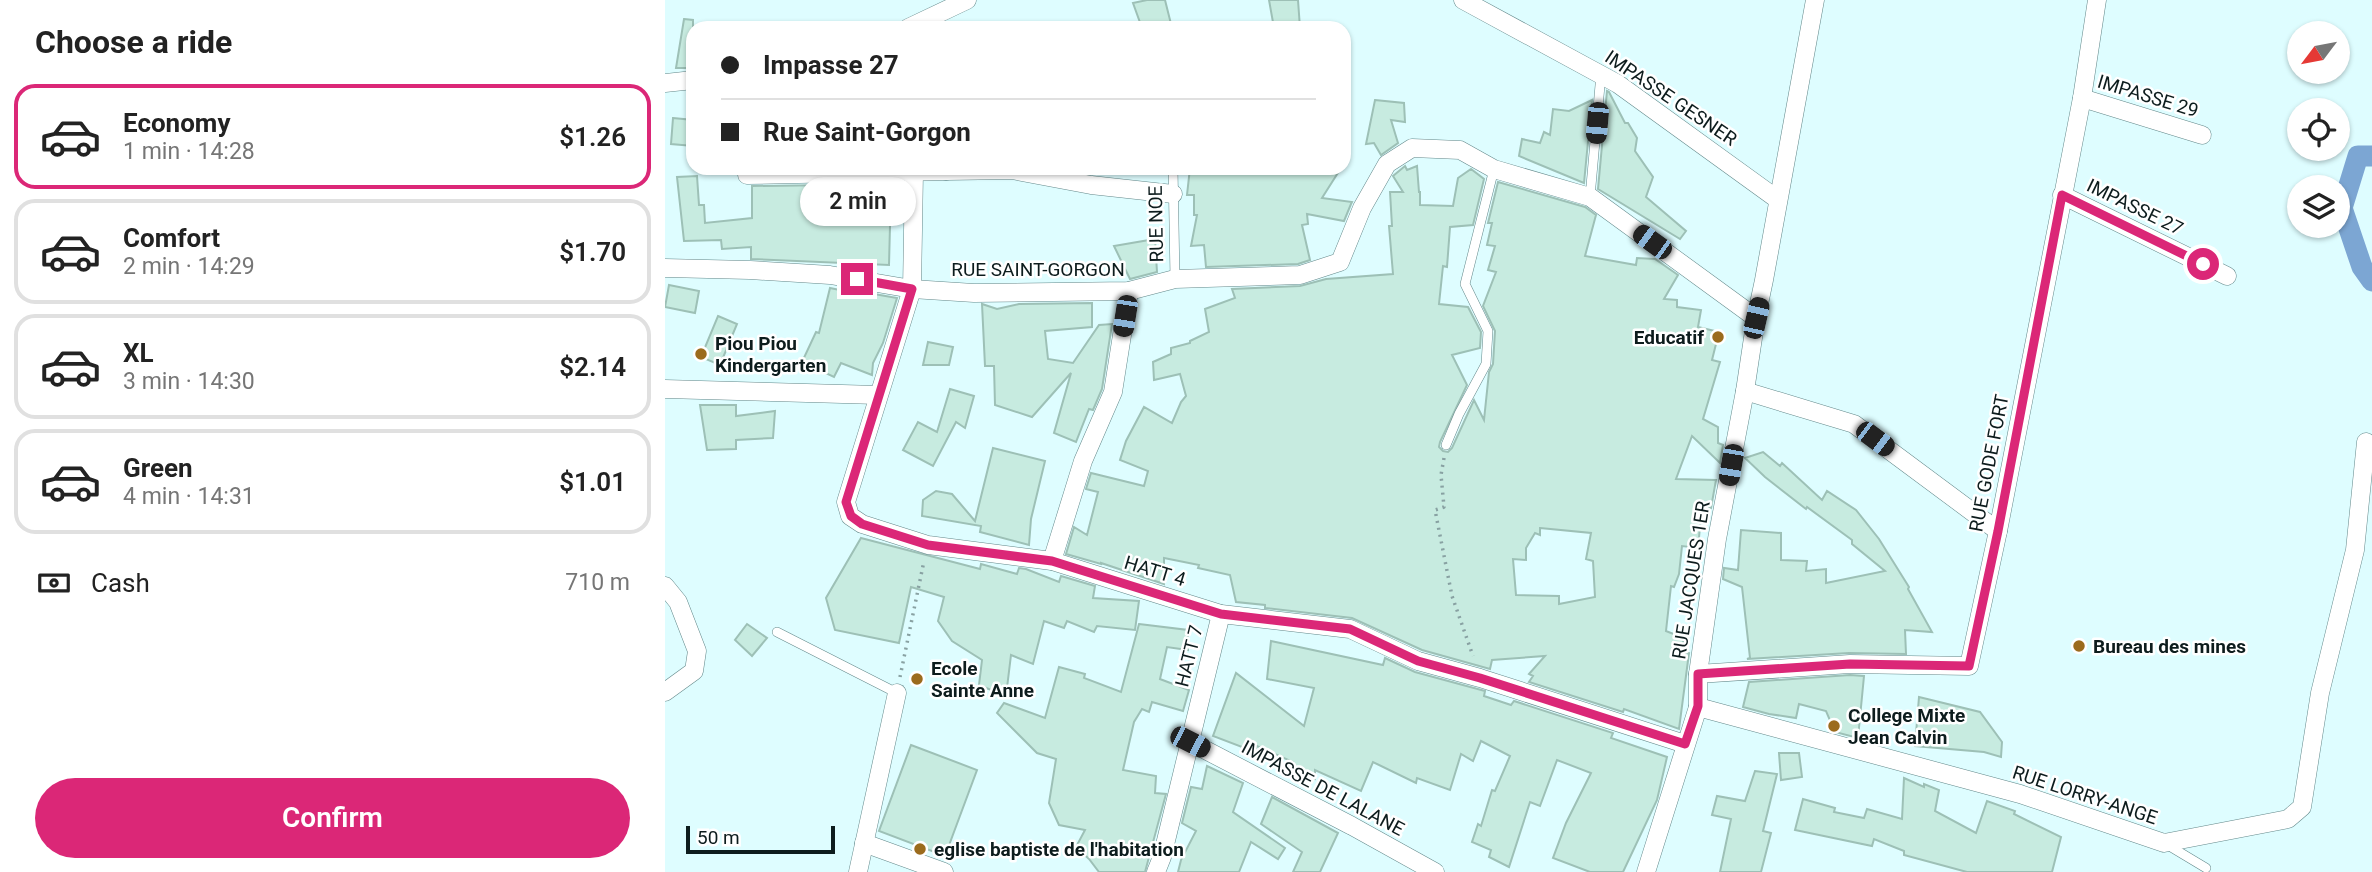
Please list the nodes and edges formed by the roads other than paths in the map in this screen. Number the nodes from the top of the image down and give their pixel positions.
1 (1463, 0) edge
2 (1815, 0) edge
3 (2097, 0) edge
4 (960, 1) edge
5 (921, 21) edge
6 (1601, 74) junction
7 (686, 81) edge
8 (665, 83) edge
9 (2082, 98) junction
10 (2202, 135) dead end
11 (1494, 169) junction
12 (914, 175) edge
13 (1038, 175) edge
14 (1173, 175) edge
15 (1173, 194) junction
16 (2062, 195) junction
17 (1590, 197) junction
18 (1777, 199) junction
19 (665, 268) edge
20 (2227, 276) dead end
21 (1175, 279) junction
22 (912, 289) junction
23 (1129, 291) junction
24 (1756, 318) junction
25 (665, 390) edge
26 (1745, 391) junction
27 (878, 395) junction
28 (2366, 442) dead end
29 (1446, 445) road end
30 (1998, 531) junction
31 (1052, 561) junction
32 (665, 586) edge
33 (1221, 614) junction
34 (777, 632) dead end
35 (1698, 674) junction
36 (665, 692) edge
37 (897, 693) joint
38 (1698, 706) junction
39 (1190, 742) junction
40 (1685, 744) junction
41 (865, 843) junction
42 (2164, 843) junction
43 (2206, 868) dead end
44 (858, 872) edge
45 (944, 872) edge
46 (1156, 872) edge
47 (1435, 872) edge
48 (1646, 872) edge

1 - 6 street, IMPASSE GESNER
2 - 18 street, RUE JACQUES 1ER
3 - 9 street, RUE GODE FORT
4 - 5 street
6 - 17 lane
6 - 18 street, IMPASSE GESNER
7 - 8 street
9 - 10 street, IMPASSE 29
9 - 16 street, RUE GODE FORT
11 - 17 street, RUE SAINT-GORGON
11 - 21 street, RUE SAINT-GORGON
11 - 29 lane
12 - 22 street
13 - 15 street
14 - 15 lane, RUE NOE
15 - 21 lane, RUE NOE
16 - 20 street, IMPASSE 27
16 - 30 street, RUE GODE FORT
17 - 24 street, RUE SAINT-GORGON
18 - 24 street, RUE JACQUES 1ER
19 - 22 street, RUE SAINT-GORGON
21 - 23 street, RUE SAINT-GORGON
22 - 23 street, RUE SAINT-GORGON
22 - 27 street
23 - 31 street
24 - 26 street, RUE JACQUES 1ER
25 - 27 street
26 - 30 street
26 - 35 street, RUE JACQUES 1ER
27 - 31 street, HATT 4
28 - 42 street, RUE LORRY-ANGE
30 - 35 street, RUE GODE FORT
31 - 33 street, HATT 4
32 - 36 street
33 - 39 street, HATT 7
33 - 40 street, HATT 4
34 - 37 lane
35 - 38 street, RUE JACQUES 1ER
37 - 41 street
38 - 40 street, RUE JACQUES 1ER
38 - 42 street, RUE LORRY-ANGE
39 - 46 street, HATT 7
39 - 47 street, IMPASSE DE LALANE
40 - 48 street, RUE JACQUES 1ER
41 - 44 street
41 - 45 street
42 - 43 lane

